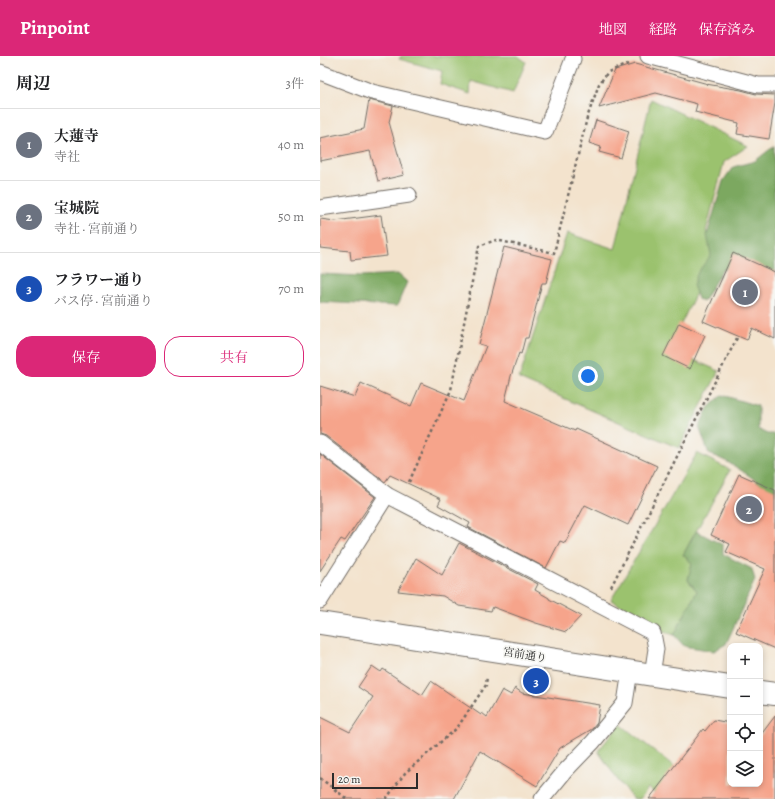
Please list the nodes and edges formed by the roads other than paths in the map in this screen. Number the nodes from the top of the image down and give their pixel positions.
1 (573, 59) dead end
2 (641, 59) edge
3 (320, 72) edge
4 (775, 85) edge
5 (409, 195) dead end
6 (320, 208) edge
7 (320, 443) edge
8 (393, 498) junction
9 (320, 601) edge
10 (320, 623) edge
11 (630, 671) junction
12 (652, 675) junction
13 (727, 687) edge
14 (763, 692) edge
15 (775, 694) edge
16 (542, 799) edge

1 - 3 lane
2 - 4 lane
5 - 6 lane
7 - 8 lane
8 - 9 lane
8 - 12 lane
10 - 11 street, 宮前通り
11 - 12 street, 宮前通り
11 - 16 lane
12 - 13 street, 宮前通り
14 - 15 street

